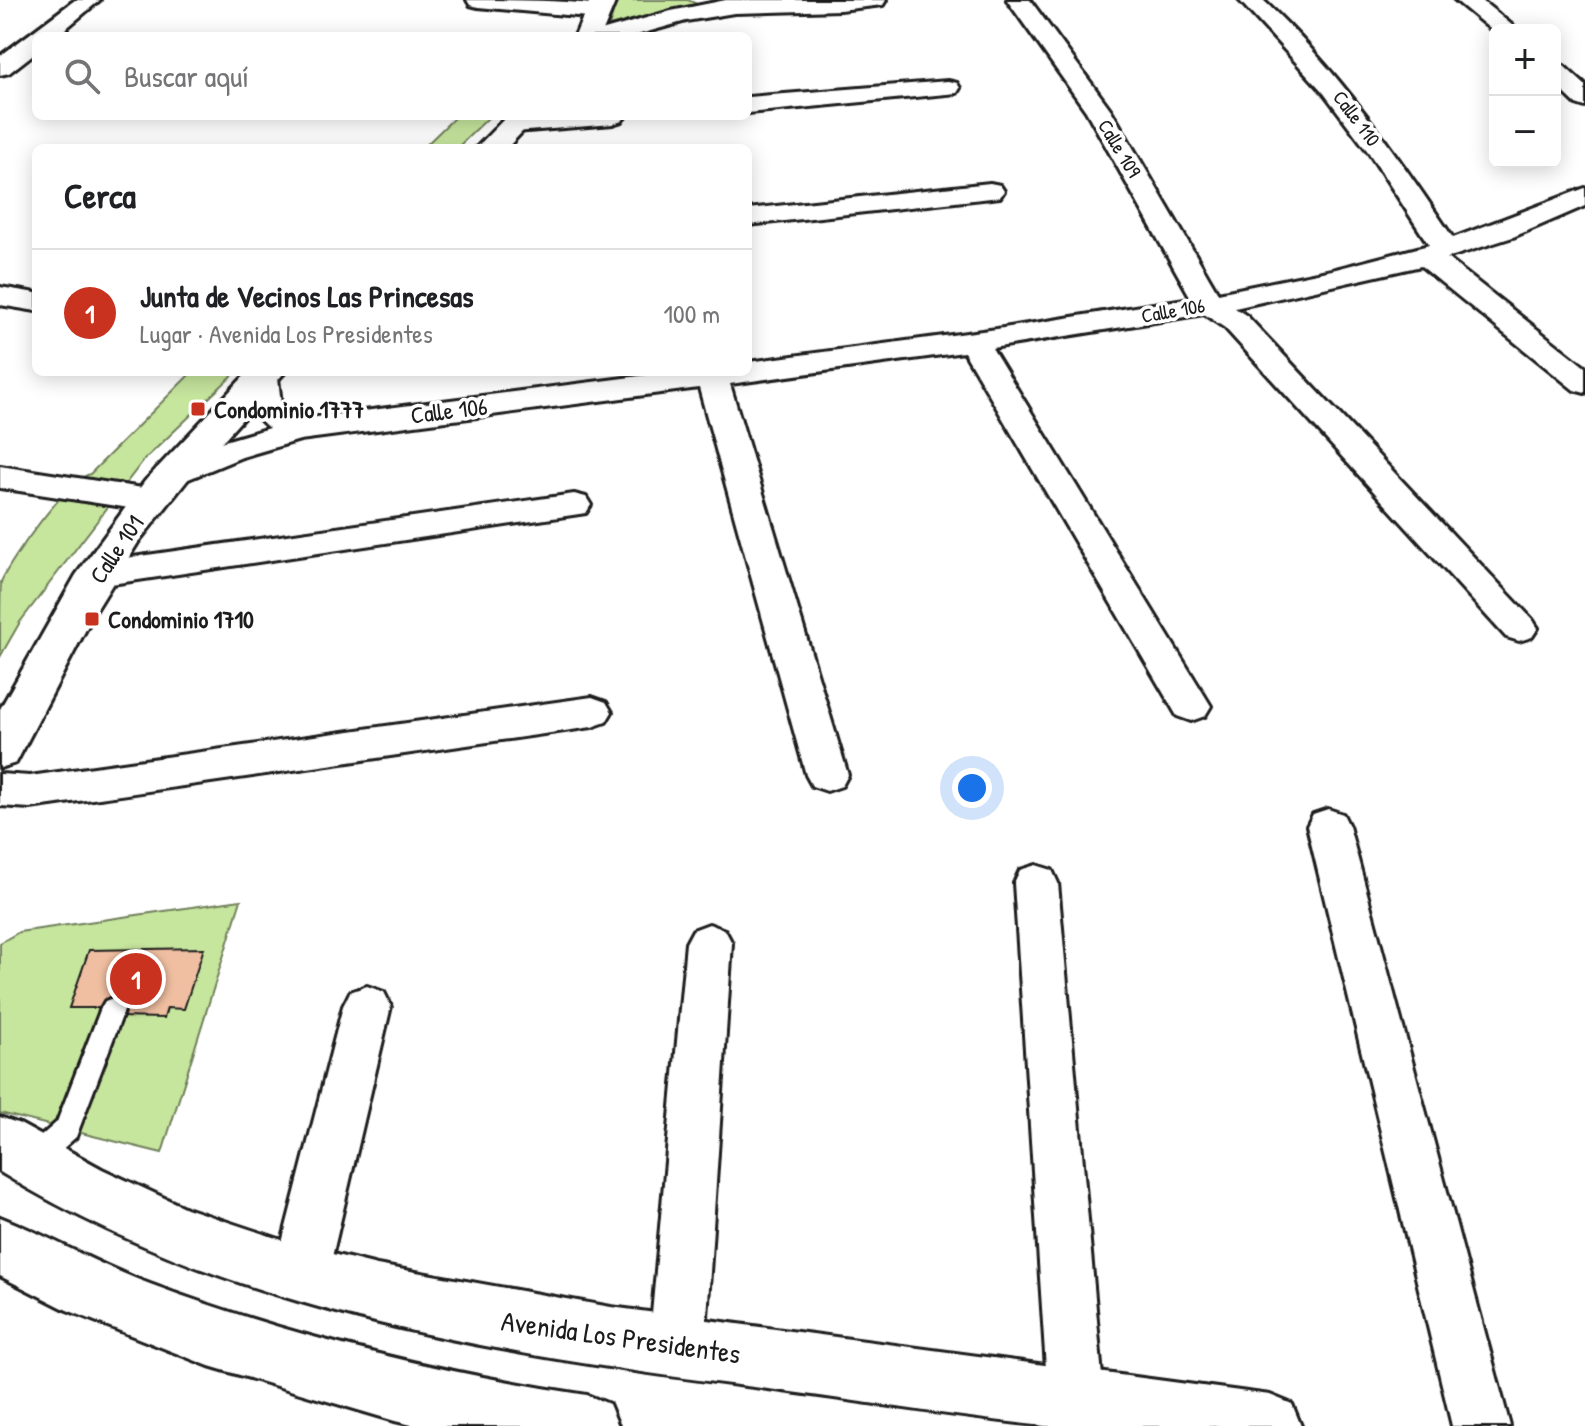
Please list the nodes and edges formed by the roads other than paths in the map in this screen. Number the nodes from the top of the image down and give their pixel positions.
1 (89, 0) edge
2 (478, 0) edge
3 (875, 0) edge
4 (1018, 0) edge
5 (1250, 0) edge
6 (1466, 0) edge
7 (726, 3) edge
8 (601, 6) edge
9 (1498, 24) edge
10 (47, 32) edge
11 (590, 32) edge
12 (623, 32) edge
13 (32, 44) edge
14 (0, 68) edge
15 (1561, 77) edge
16 (948, 88) dead end
17 (1585, 99) edge
18 (752, 105) edge
19 (519, 120) edge
20 (495, 144) edge
21 (990, 191) dead end
22 (1581, 202) edge
23 (752, 217) edge
24 (1436, 253) junction
25 (0, 296) edge
26 (32, 301) edge
27 (1210, 304) junction
28 (973, 342) junction
29 (752, 371) edge
30 (264, 376) edge
31 (265, 376) edge
32 (719, 376) edge
33 (712, 377) junction
34 (1585, 383) edge
35 (296, 430) junction
36 (0, 477) edge
37 (159, 488) junction
38 (574, 505) dead end
39 (98, 574) junction
40 (1519, 628) dead end
41 (1191, 706) dead end
42 (592, 712) dead end
43 (6, 729) edge
44 (827, 775) dead end
45 (0, 790) edge
46 (1328, 826) dead end
47 (1036, 883) dead end
48 (709, 943) dead end
49 (367, 1006) dead end
50 (113, 1008) dead end
51 (16, 1151) edge
52 (0, 1245) edge
53 (301, 1274) junction
54 (677, 1347) junction
55 (1076, 1399) junction
56 (587, 1426) edge
57 (1270, 1426) edge
58 (1481, 1426) edge

1 - 10 street
2 - 8 street
3 - 7 street
4 - 27 street, Calle 109
5 - 24 street, Calle 110
6 - 9 street
7 - 12 street
8 - 11 street
13 - 14 street
15 - 17 street
16 - 18 street
19 - 20 street
21 - 23 street
22 - 24 street, Calle 106
24 - 27 street, Calle 106
24 - 34 street, Calle 110
25 - 26 street
27 - 28 street, Calle 106
27 - 40 street
28 - 29 street, Calle 106
28 - 41 street
30 - 37 street, Calle 101
31 - 35 street
32 - 33 street, Calle 106
33 - 35 street, Calle 106
33 - 44 street
35 - 37 street, Calle 106
36 - 37 street
37 - 39 street, Calle 101
38 - 39 street
39 - 43 street, Calle 101
42 - 45 street
46 - 58 street
47 - 55 street
48 - 54 street
49 - 53 street
50 - 51 lane
51 - 53 street, Avenida Los Presidentes
52 - 56 street
53 - 54 street, Avenida Los Presidentes
54 - 55 street, Avenida Los Presidentes
55 - 57 street, Avenida Los Presidentes

